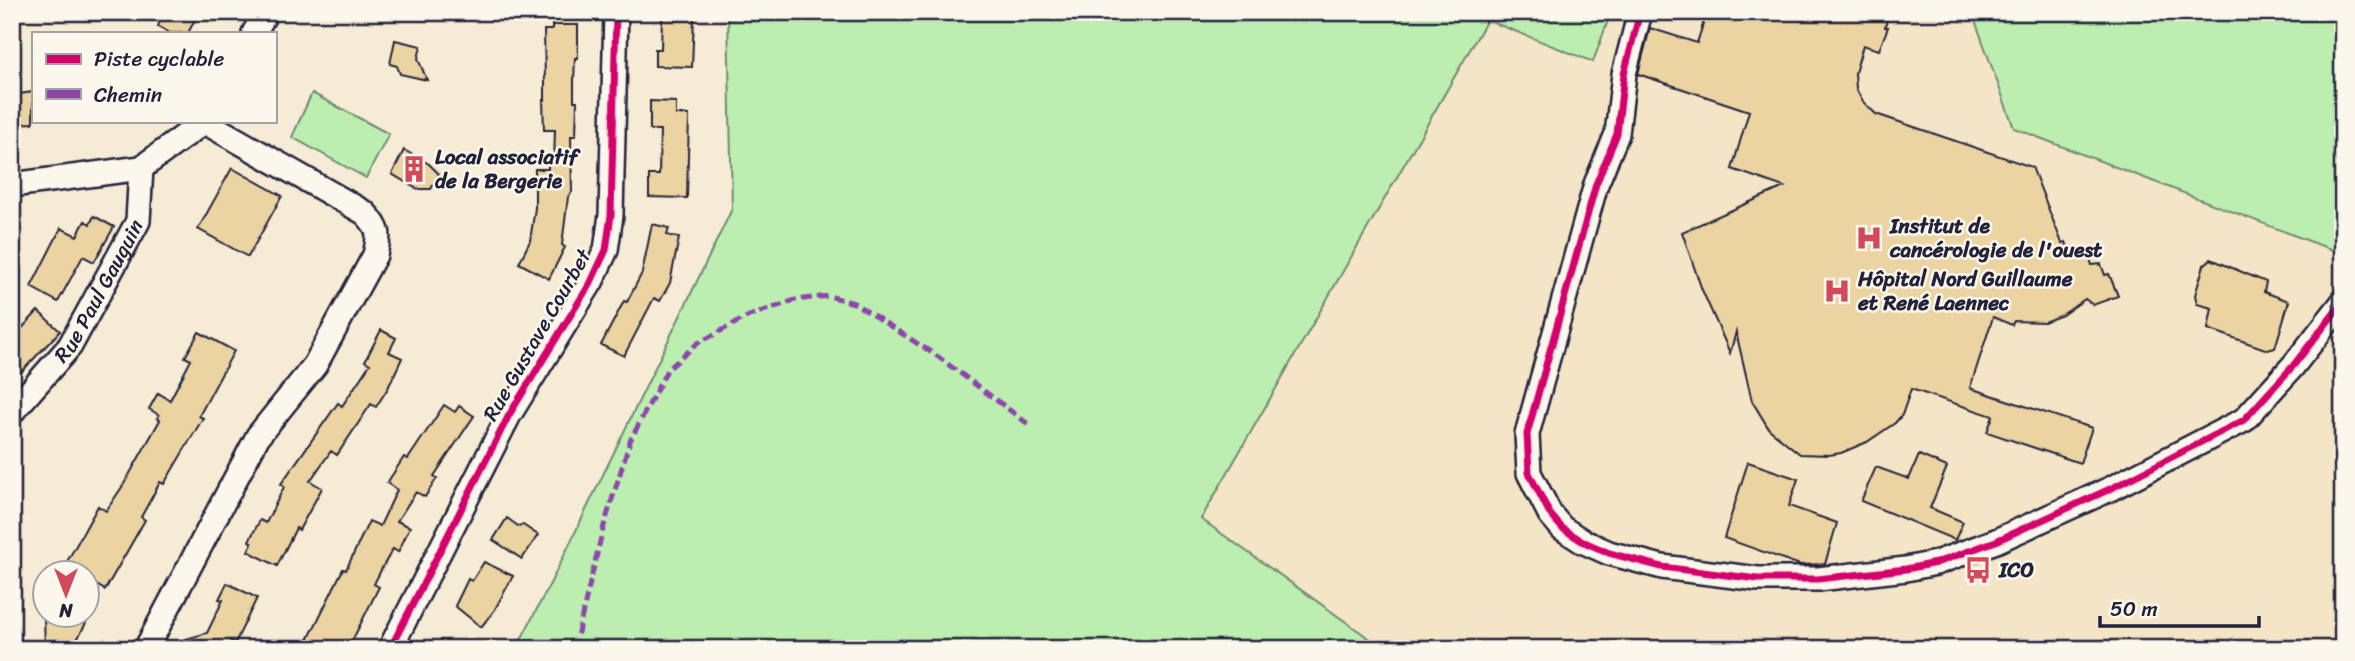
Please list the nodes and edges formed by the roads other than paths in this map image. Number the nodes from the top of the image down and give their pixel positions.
1 (266, 12) edge
2 (616, 12) edge
3 (1640, 12) edge
4 (255, 32) edge
5 (204, 122) edge
6 (207, 122) edge
7 (141, 168) junction
8 (12, 184) edge
9 (2343, 302) edge
10 (16, 400) edge
11 (146, 649) edge
12 (390, 649) edge

1 - 4 street
2 - 12 street, Rue Gustave Courbet
3 - 9 street
5 - 7 street
6 - 11 street
7 - 8 street
7 - 10 street, Rue Paul Gauguin

